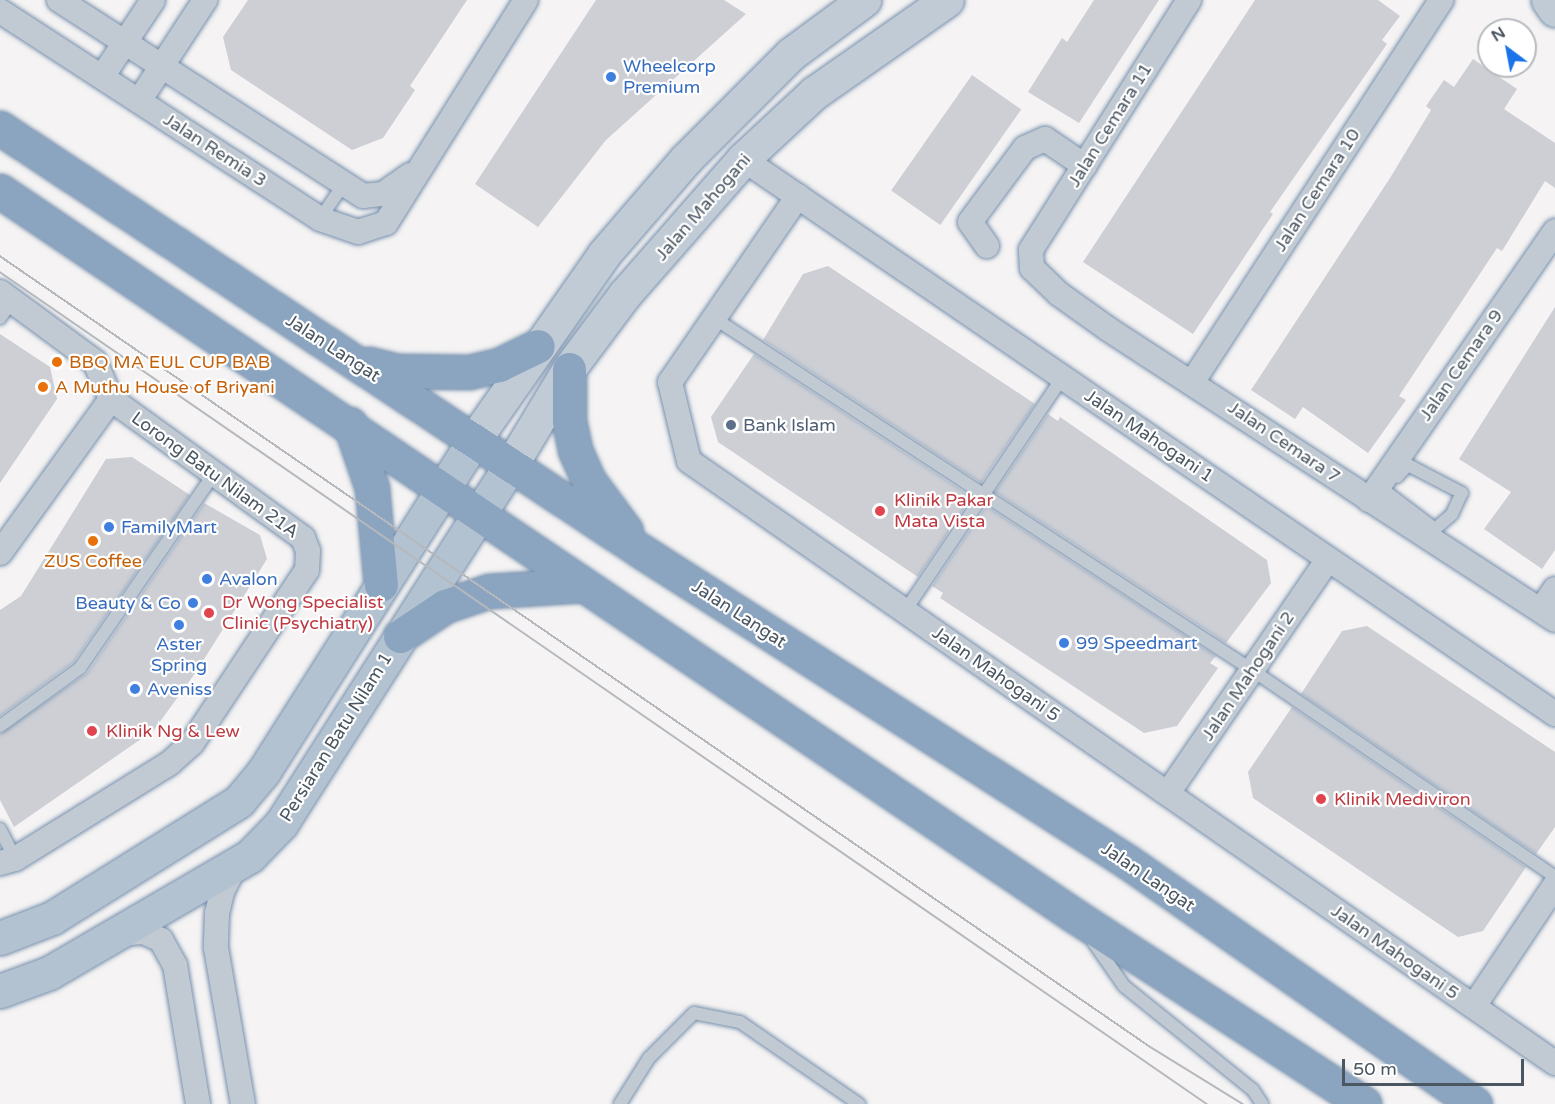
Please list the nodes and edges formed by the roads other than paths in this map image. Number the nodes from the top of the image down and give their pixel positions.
1 (58, 0) edge
2 (153, 0) edge
3 (205, 0) edge
4 (526, 0) edge
5 (864, 0) edge
6 (947, 0) edge
7 (1189, 0) edge
8 (1441, 0) edge
9 (1548, 0) edge
10 (1555, 10) edge
11 (0, 11) edge
12 (831, 12) edge
13 (125, 43) junction
14 (161, 67) junction
15 (102, 77) junction
16 (139, 101) junction
17 (0, 129) edge
18 (744, 159) junction
19 (1085, 166) junction
20 (417, 171) junction
21 (343, 185) junction
22 (0, 191) edge
23 (798, 196) junction
24 (320, 219) junction
25 (1555, 231) edge
26 (987, 246) dead end
27 (1031, 250) joint
28 (4, 304) edge
29 (714, 318) junction
30 (538, 346) junction
31 (350, 359) junction
32 (569, 369) junction
33 (1063, 377) junction
34 (1193, 381) junction
35 (111, 399) junction
36 (350, 424) junction
37 (474, 440) junction
38 (511, 465) junction
39 (214, 474) junction
40 (442, 486) junction
41 (1378, 493) junction
42 (984, 495) junction
43 (480, 511) junction
44 (641, 551) junction
45 (0, 553) edge
46 (1328, 558) junction
47 (381, 585) junction
48 (583, 585) junction
49 (1555, 589) edge
50 (905, 611) junction
51 (1548, 615) edge
52 (400, 636) junction
53 (1252, 670) junction
54 (1555, 714) edge
55 (0, 726) edge
56 (1168, 794) junction
57 (0, 828) edge
58 (250, 856) junction
59 (7, 861) edge
60 (1555, 878) edge
61 (1555, 885) edge
62 (1075, 916) junction
63 (114, 934) junction
64 (0, 938) edge
65 (0, 991) edge
66 (1474, 1006) junction
67 (1555, 1063) edge
68 (198, 1104) edge
69 (243, 1104) edge
70 (620, 1104) edge
71 (859, 1104) edge
72 (1262, 1104) edge
73 (1364, 1104) edge
74 (1475, 1104) edge

1 - 13 street, Jalan Remia 3
2 - 13 street
3 - 14 street
4 - 20 street, Jalan Remia 3
5 - 12 main road
6 - 18 main road, Jalan Mahogani
7 - 19 street, Jalan Cemara 11
8 - 34 street, Jalan Cemara 10
9 - 10 main road
11 - 15 street, Jalan Remia 3
12 - 30 main road
13 - 14 street, Jalan Remia 3
13 - 15 street
14 - 16 street
14 - 21 street, Jalan Remia 3
15 - 16 street, Jalan Remia 3
16 - 24 street, Jalan Remia 3
17 - 31 highway, Jalan Langat
18 - 23 street, Jalan Mahogani 1
18 - 32 main road, Jalan Mahogani
19 - 26 street
19 - 27 street, Jalan Cemara 11
20 - 21 street, Jalan Remia 3
20 - 24 street, Jalan Remia 3
21 - 24 lane
22 - 36 highway
23 - 29 street, Jalan Mahogani 5
23 - 33 street, Jalan Mahogani 1
25 - 41 street, Jalan Cemara 9
27 - 34 street, Jalan Cemara 7
28 - 35 street, Lorong Batu Nilam 21A
29 - 42 lane
29 - 50 street, Jalan Mahogani 5
30 - 31 highway
30 - 37 main road
31 - 37 highway, Jalan Langat
32 - 38 main road, Jalan Mahogani
32 - 44 highway
33 - 42 lane
33 - 46 street, Jalan Mahogani 1
34 - 41 street, Jalan Cemara 7
35 - 39 street, Lorong Batu Nilam 21A
35 - 45 street
36 - 40 highway
36 - 47 highway
37 - 38 highway, Jalan Langat
37 - 40 main road
38 - 43 main road, Persiaran Batu Nilam 1
38 - 44 highway, Jalan Langat
39 - 55 lane
39 - 59 street, Lorong Batu Nilam 21A
40 - 43 highway
40 - 47 main road
41 - 41 lane
41 - 51 street, Jalan Cemara 7
42 - 50 lane
42 - 53 lane
43 - 48 highway
43 - 52 main road, Persiaran Batu Nilam 1
44 - 74 highway, Jalan Langat
46 - 53 street, Jalan Mahogani 2
46 - 54 street, Jalan Mahogani 1
47 - 64 main road
48 - 52 highway
48 - 62 highway
49 - 51 street
50 - 56 street, Jalan Mahogani 5
52 - 58 main road, Persiaran Batu Nilam 1
53 - 56 street, Jalan Mahogani 2
53 - 60 lane
56 - 66 street, Jalan Mahogani 5
57 - 59 lane
58 - 63 main road, Persiaran Batu Nilam 1
58 - 69 street
61 - 66 street
62 - 72 lane
62 - 73 highway
63 - 65 main road, Persiaran Batu Nilam 1
63 - 68 street
66 - 67 street, Jalan Mahogani 5
70 - 71 lane

